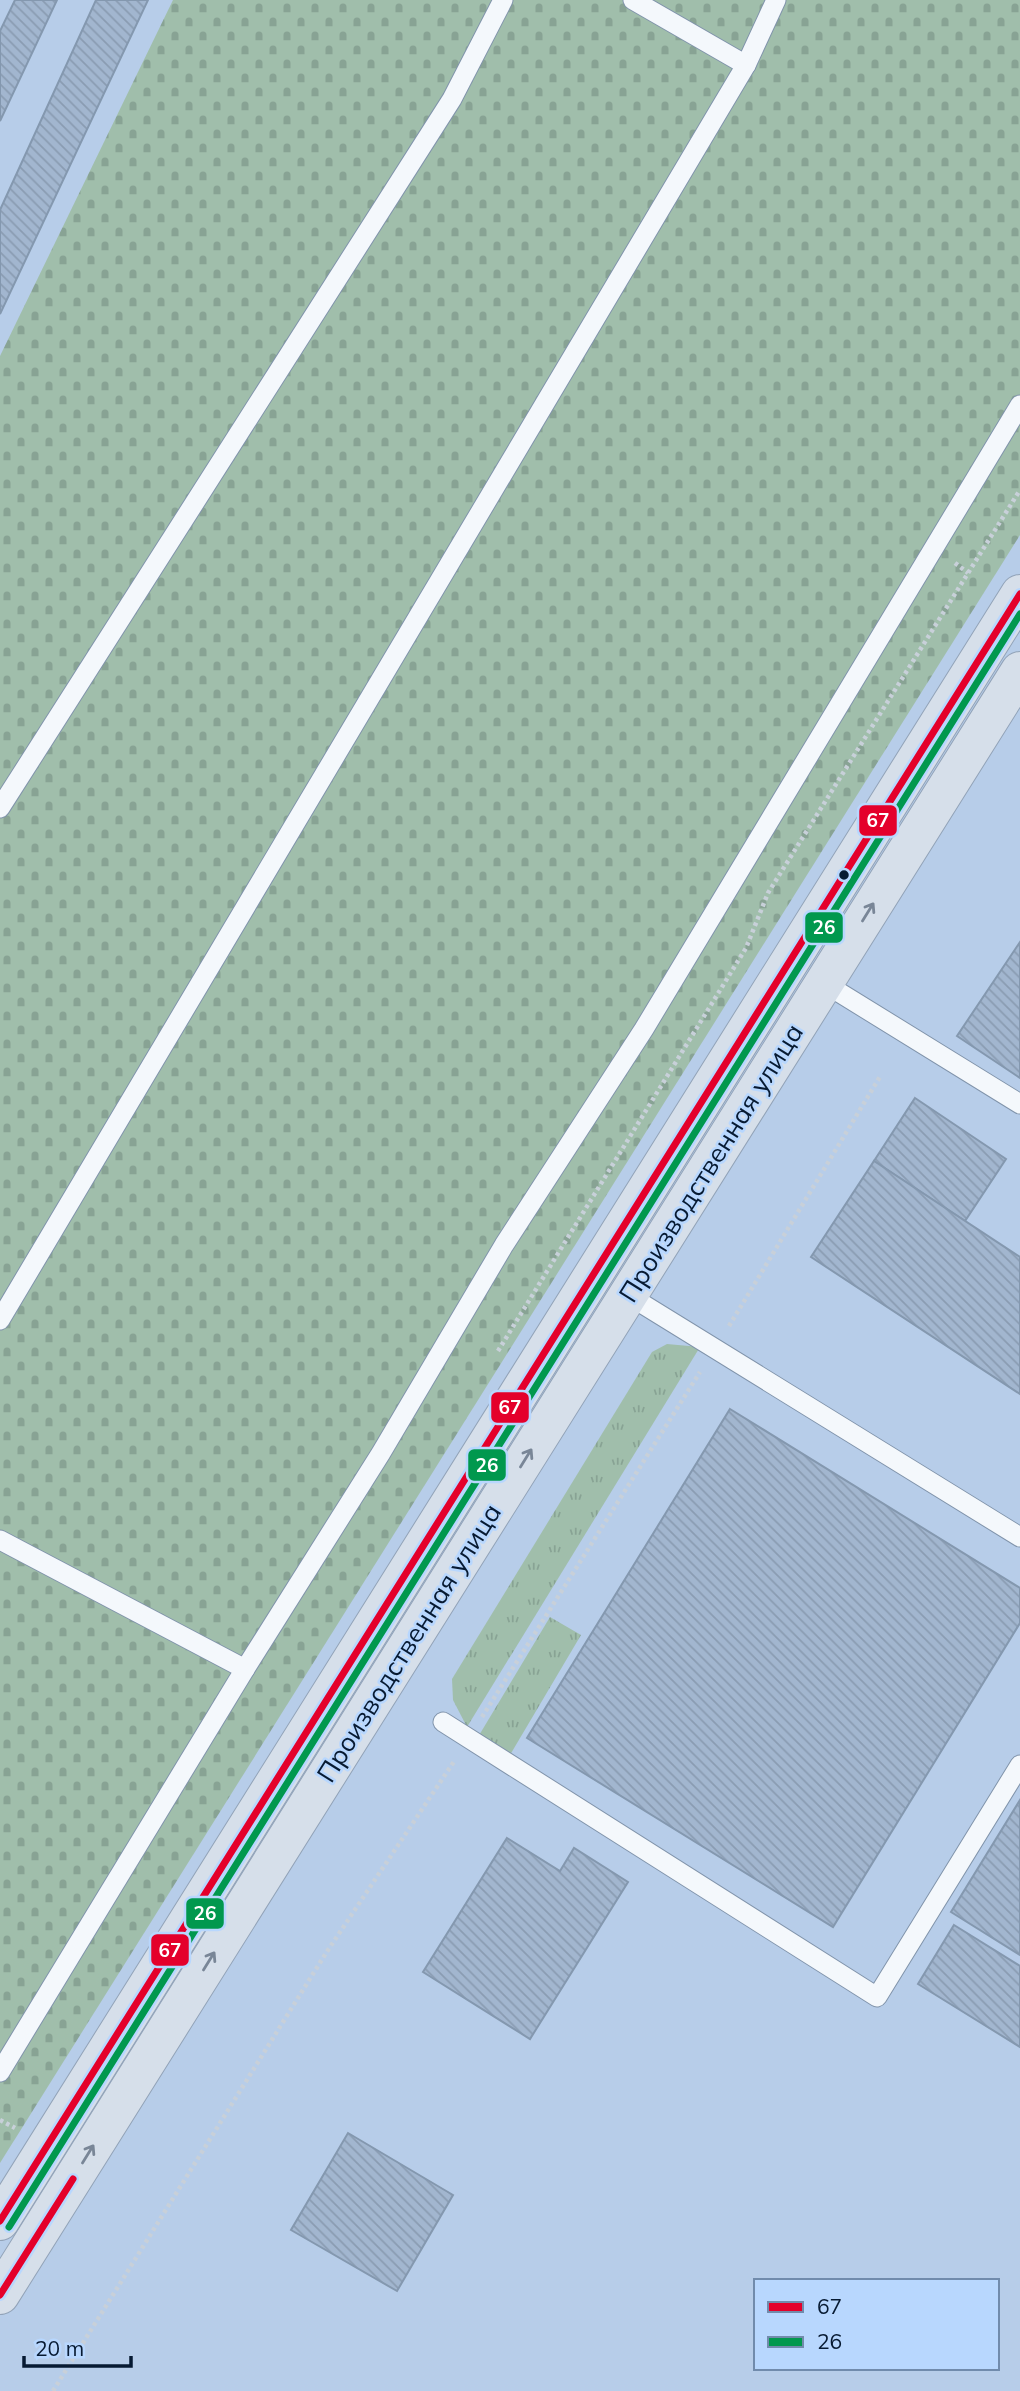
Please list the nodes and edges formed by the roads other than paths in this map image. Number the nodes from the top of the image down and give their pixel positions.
1 (503, 0) edge
2 (634, 0) edge
3 (776, 0) edge
4 (746, 65) junction
5 (1020, 405) edge
6 (1020, 594) edge
7 (1020, 671) edge
8 (0, 808) edge
9 (824, 983) junction
10 (1020, 1104) edge
11 (628, 1295) junction
12 (0, 1320) edge
13 (1020, 1537) edge
14 (0, 1540) edge
15 (245, 1669) junction
16 (443, 1722) dead end
17 (1020, 1765) edge
18 (0, 2073) edge
19 (0, 2221) edge
20 (0, 2295) edge

1 - 8 lane
2 - 4 lane
3 - 4 lane
4 - 12 lane
5 - 15 lane
6 - 19 highway, Производственная улица
9 -> 7 highway, Производственная улица
9 - 10 lane
9 - 11 highway, Производственная улица
11 - 13 lane
20 -> 11 highway, Производственная улица
14 - 15 lane
15 - 18 lane
16 - 17 lane

